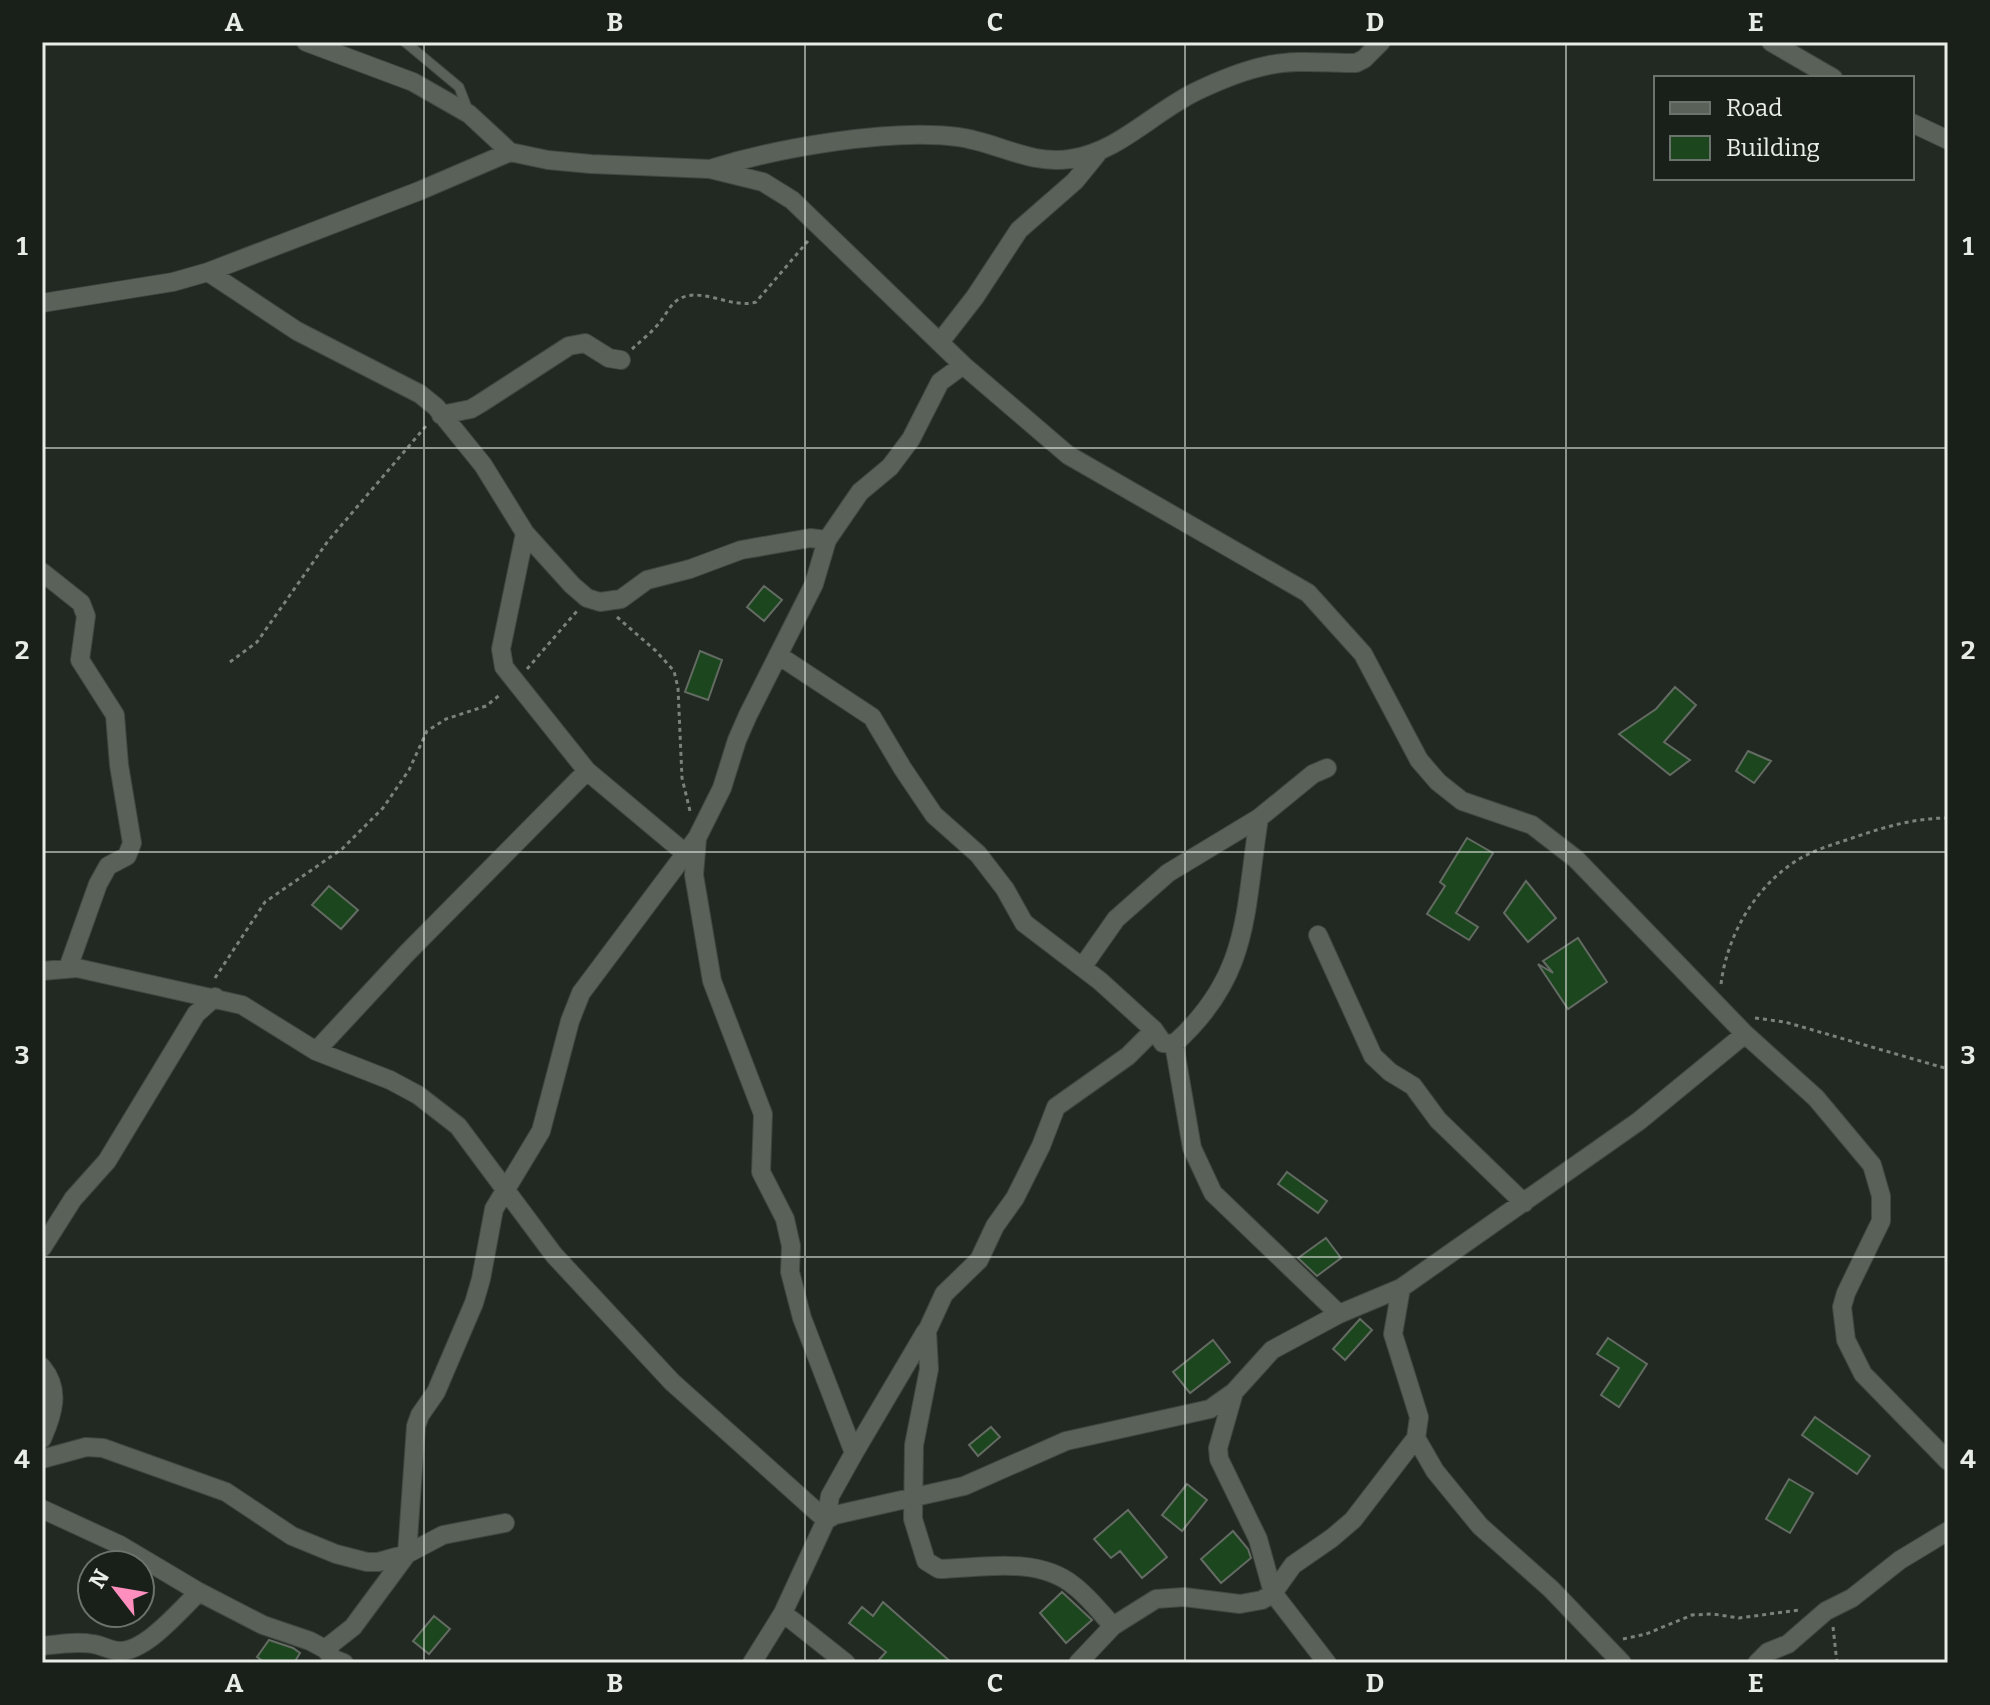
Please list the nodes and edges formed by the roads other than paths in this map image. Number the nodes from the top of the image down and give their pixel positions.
1 (306, 42) edge
2 (405, 42) edge
3 (1381, 42) edge
4 (1771, 42) edge
5 (1830, 76) edge
6 (469, 114) junction
7 (1914, 124) edge
8 (1948, 140) edge
9 (510, 152) junction
10 (1097, 154) junction
11 (710, 169) junction
12 (208, 272) junction
13 (42, 303) edge
14 (940, 342) junction
15 (621, 360) road end
16 (963, 365) junction
17 (441, 415) junction
18 (525, 533) junction
19 (827, 540) junction
20 (42, 572) edge
21 (778, 655) junction
22 (1327, 768) dead end
23 (587, 771) junction
24 (1259, 818) junction
25 (691, 845) junction
26 (1318, 935) dead end
27 (1083, 966) junction
28 (68, 968) junction
29 (42, 971) edge
30 (210, 996) junction
31 (1154, 1030) junction
32 (1745, 1034) junction
33 (1174, 1044) junction
34 (316, 1051) junction
35 (507, 1190) junction
36 (1524, 1203) junction
37 (42, 1248) edge
38 (1401, 1288) junction
39 (1339, 1314) junction
40 (927, 1331) junction
41 (42, 1367) edge
42 (1234, 1392) junction
43 (1416, 1438) junction
44 (42, 1439) edge
45 (854, 1453) junction
46 (42, 1459) edge
47 (1948, 1461) edge
48 (915, 1497) junction
49 (42, 1509) edge
50 (826, 1520) junction
51 (505, 1523) dead end
52 (1948, 1531) edge
53 (407, 1554) junction
54 (199, 1592) junction
55 (1273, 1593) junction
56 (783, 1613) junction
57 (1113, 1626) junction
58 (42, 1646) edge
59 (325, 1649) junction
60 (344, 1663) edge
61 (752, 1663) edge
62 (846, 1663) edge
63 (1078, 1663) edge
64 (1327, 1663) edge
65 (1622, 1663) edge
66 (1757, 1663) edge

1 - 6 street
2 - 6 lane
3 - 10 street
4 - 5 street
6 - 9 street
7 - 8 street
9 - 11 street
9 - 12 street
10 - 11 street
10 - 14 street
11 - 14 street
12 - 13 street
12 - 17 street
14 - 16 street
15 - 17 street
16 - 19 street
16 - 32 street
17 - 18 street
18 - 19 street
18 - 23 street
19 - 21 street
20 - 28 street
21 - 25 street
21 - 27 street
22 - 24 street
23 - 25 street
23 - 34 street
24 - 27 street
24 - 33 street
25 - 35 street
25 - 45 street
26 - 36 street
27 - 31 street
28 - 29 street
28 - 30 street
30 - 34 street
30 - 37 street
31 - 33 street
31 - 40 street
32 - 36 street
32 - 47 street
33 - 39 street
34 - 35 street
35 - 50 street
35 - 53 street
36 - 38 street
38 - 39 street
38 - 43 street
39 - 42 street
40 - 45 street
40 - 48 street
41 - 44 street
42 - 48 street
42 - 55 street
43 - 55 street
43 - 65 street
45 - 50 street
46 - 53 street
48 - 50 street
48 - 57 street
49 - 54 street
50 - 56 street
51 - 53 street
52 - 66 street
53 - 59 street
54 - 58 street
54 - 59 street
55 - 57 street
55 - 64 street
56 - 61 street
56 - 62 street
57 - 63 street
59 - 60 street

